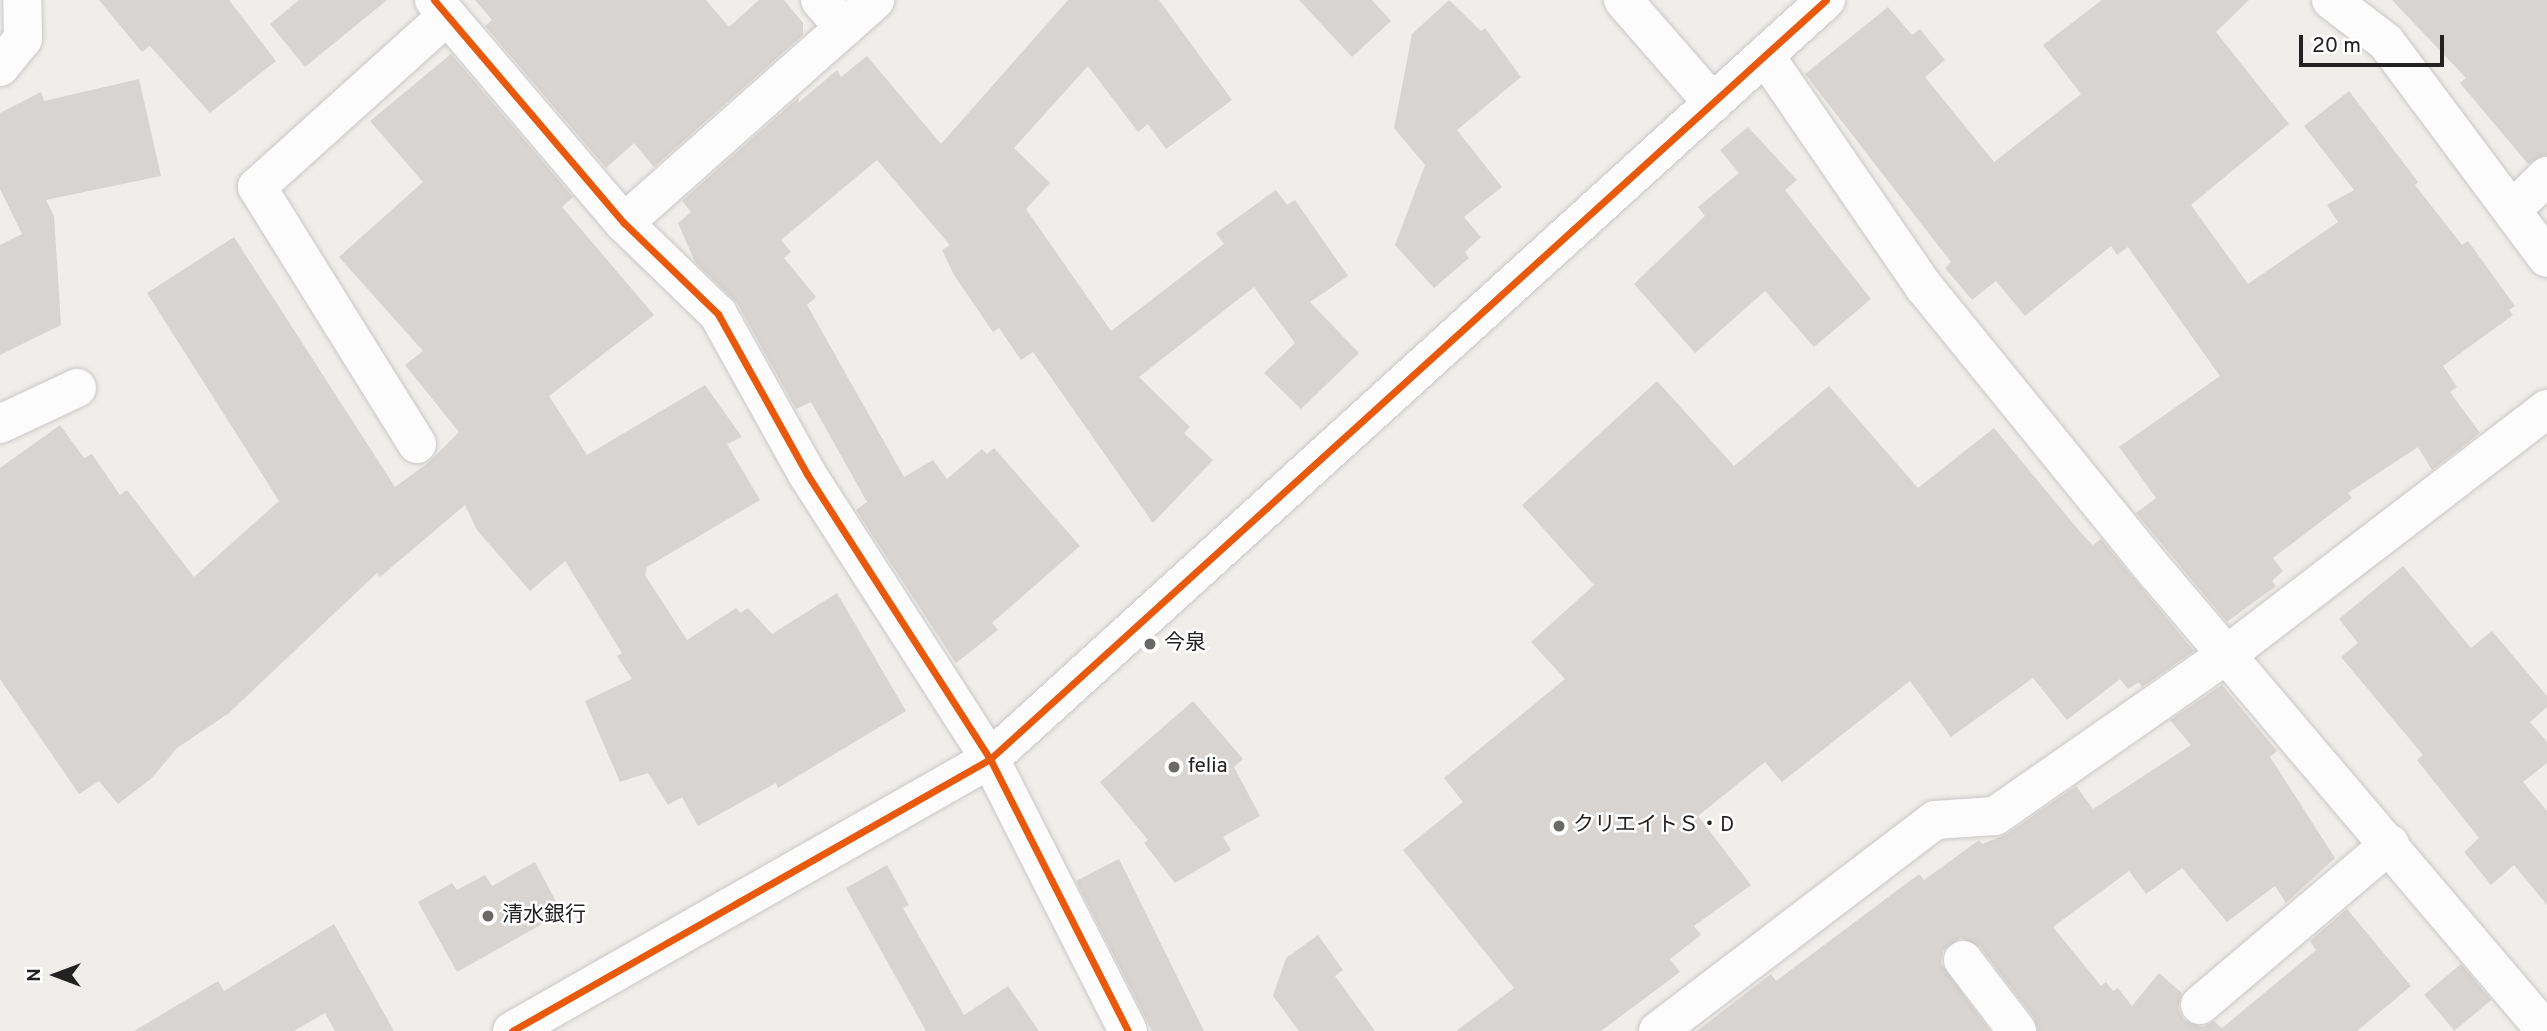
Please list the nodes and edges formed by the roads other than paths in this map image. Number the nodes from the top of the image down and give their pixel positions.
1 (22, 0) edge
2 (875, 0) edge
3 (1623, 0) edge
4 (1826, 0) edge
5 (2331, 0) edge
6 (441, 8) edge
7 (832, 14) edge
8 (1766, 57) junction
9 (0, 67) edge
10 (1713, 103) junction
11 (2547, 176) edge
12 (2514, 208) junction
13 (624, 223) junction
14 (2547, 258) edge
15 (77, 388) dead end
16 (2547, 409) edge
17 (0, 424) edge
18 (417, 444) dead end
19 (2229, 653) junction
20 (990, 759) junction
21 (2389, 844) junction
22 (1963, 960) dead end
23 (2200, 1005) dead end
24 (512, 1031) edge
25 (1128, 1031) edge
26 (1658, 1031) edge
27 (2017, 1031) edge
28 (2546, 1031) edge

1 - 9 street
2 - 7 street
3 - 10 street
4 - 8 street
5 - 12 street
6 - 13 street
6 - 18 street
7 - 13 street
8 - 10 street
8 - 19 street
10 - 20 street
11 - 12 street
12 - 14 street
13 - 20 street
15 - 17 street
16 - 19 street
19 - 21 street
19 - 26 street
20 - 24 street
20 - 25 street
21 - 23 street
21 - 28 street
22 - 27 street

